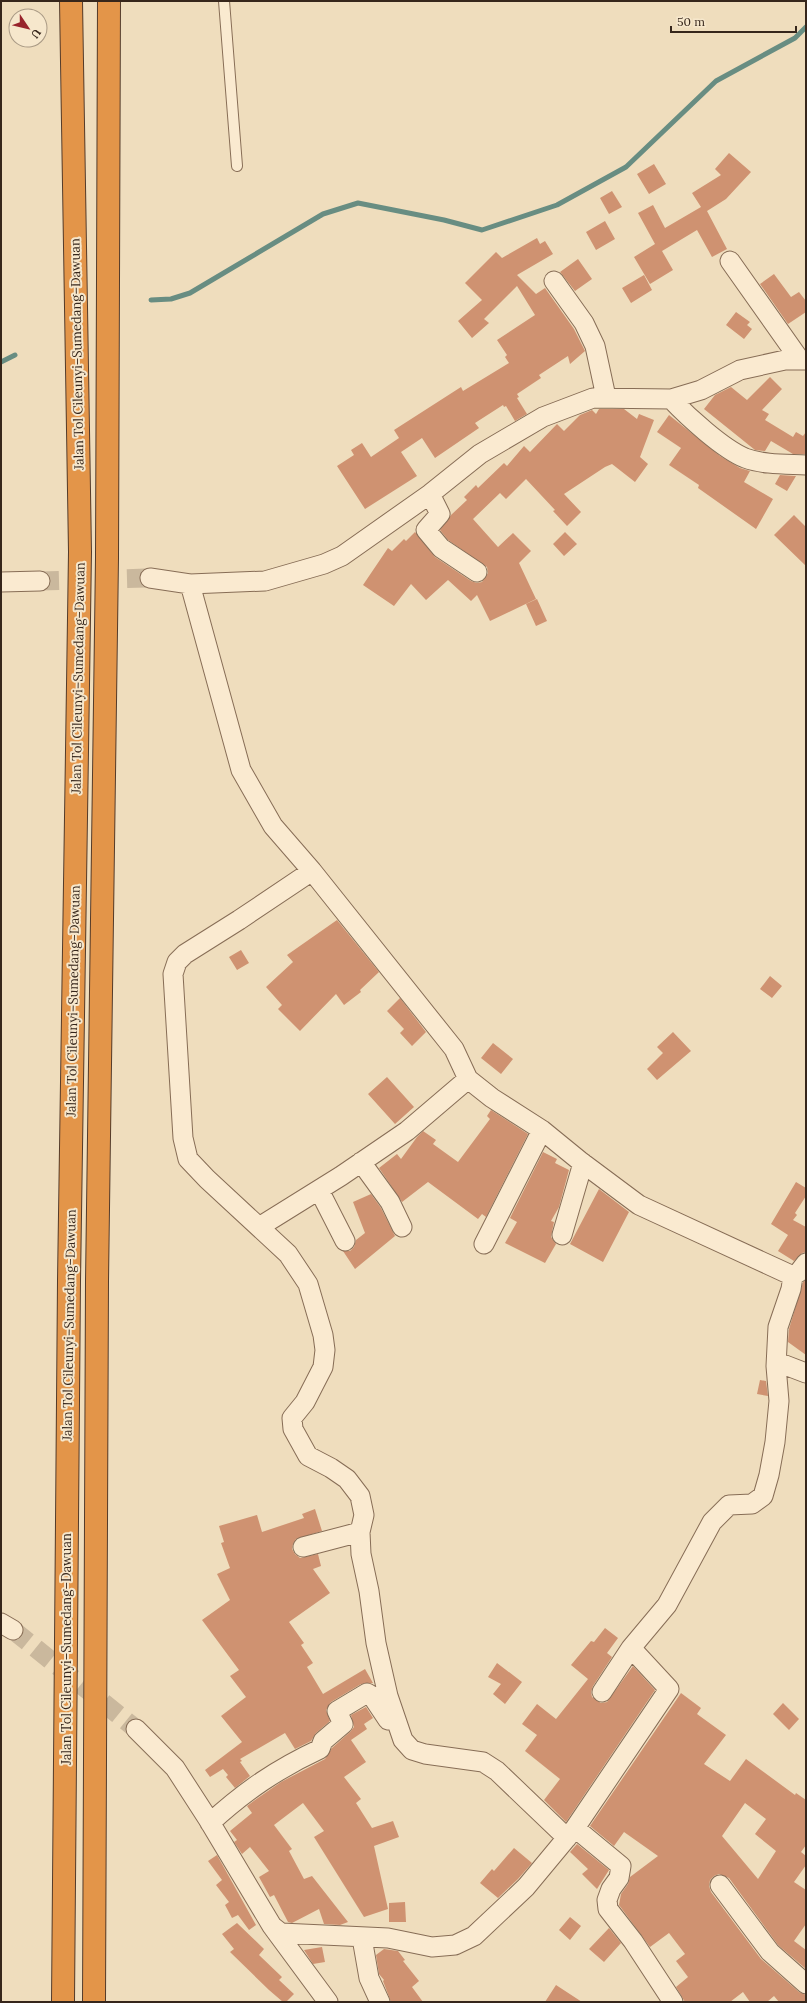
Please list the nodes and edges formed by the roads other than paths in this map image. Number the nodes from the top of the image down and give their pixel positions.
1 (109, 1) edge
2 (224, 1) edge
3 (71, 8) edge
4 (237, 166) dead end
5 (730, 261) dead end
6 (554, 280) dead end
7 (803, 360) edge
8 (606, 397) junction
9 (671, 399) junction
10 (806, 465) edge
11 (430, 494) junction
12 (477, 572) dead end
13 (150, 578) tunnel mouth
14 (40, 581) tunnel mouth
15 (1, 582) edge
16 (190, 584) junction
17 (312, 870) junction
18 (468, 1080) junction
19 (542, 1130) junction
20 (361, 1162) junction
21 (583, 1163) junction
22 (319, 1190) junction
23 (259, 1227) junction
24 (402, 1227) dead end
25 (562, 1235) dead end
26 (345, 1241) dead end
27 (484, 1244) dead end
28 (806, 1263) edge
29 (793, 1276) junction
30 (776, 1366) junction
31 (806, 1373) edge
32 (360, 1532) junction
33 (303, 1547) dead end
34 (631, 1648) junction
35 (602, 1692) dead end
36 (397, 1723) junction
37 (136, 1729) tunnel mouth
38 (210, 1823) junction
39 (571, 1833) junction
40 (720, 1885) dead end
41 (272, 1926) junction
42 (362, 1938) junction
43 (806, 1984) edge
44 (63, 2002) edge
45 (94, 2002) edge
46 (328, 2002) edge
47 (380, 2002) edge
48 (673, 2002) edge

1 - 45 highway, Jalan Tol Cileunyi–Sumedang–Dawuan
2 - 4 lane
3 - 44 highway, Jalan Tol Cileunyi–Sumedang–Dawuan
5 - 7 street
6 - 8 street
7 - 9 street
8 - 9 street
8 - 11 street
9 - 10 street
11 - 12 street
11 - 16 street
13 - 16 street
14 - 15 street
16 - 17 street
17 - 18 street
17 - 23 street
18 - 19 street
18 - 20 street
19 - 21 street
19 - 27 street
20 - 22 street
20 - 24 street
21 - 25 street
21 - 29 street
22 - 23 street
22 - 26 street
23 - 32 street
28 - 29 street
29 - 30 street
30 - 31 street
30 - 34 street
32 - 33 street
32 - 36 street
34 - 35 street
34 - 39 street
36 - 38 street
36 - 39 street
37 - 38 street
38 - 41 street
39 - 42 street
39 - 48 street
40 - 43 street
41 - 42 street
41 - 46 street
42 - 47 street

